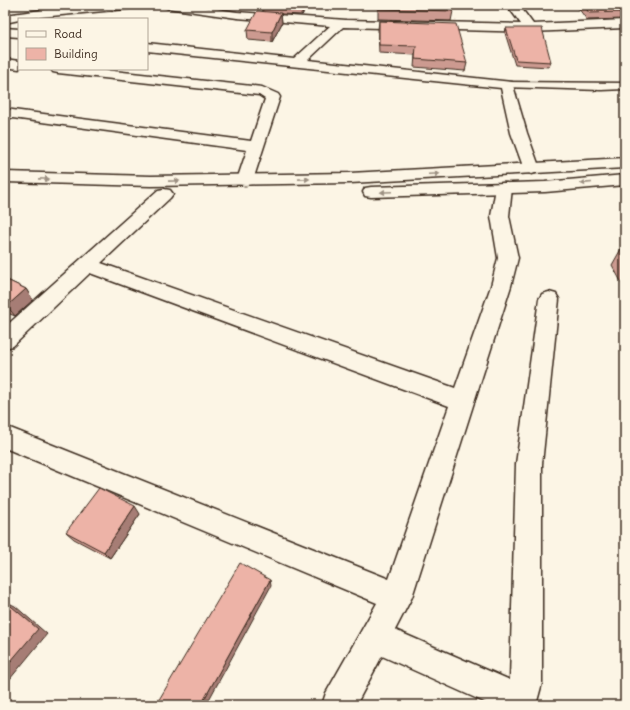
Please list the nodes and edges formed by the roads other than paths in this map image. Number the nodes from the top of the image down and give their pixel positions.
1 (136, 5) edge
2 (167, 5) edge
3 (513, 5) edge
4 (5, 19) edge
5 (341, 23) junction
6 (625, 24) edge
7 (530, 28) junction
8 (5, 32) edge
9 (18, 33) edge
10 (148, 47) edge
11 (5, 63) edge
12 (297, 63) junction
13 (18, 65) edge
14 (67, 70) edge
15 (507, 85) junction
16 (625, 86) edge
17 (5, 113) edge
18 (256, 146) junction
19 (625, 163) edge
20 (532, 169) junction
21 (5, 177) edge
22 (245, 180) junction
23 (625, 180) edge
24 (504, 188) junction
25 (5, 192) edge
26 (164, 194) junction
27 (88, 265) junction
28 (549, 299) dead end
29 (5, 340) edge
30 (463, 401) junction
31 (5, 437) edge
32 (397, 597) junction
33 (375, 637) junction
34 (338, 705) edge

1 - 4 street
2 - 5 street
3 - 7 street
5 - 7 street
5 - 12 street
6 - 7 street
8 - 9 street
10 - 12 street
11 - 13 street
12 - 15 street
14 - 18 street
15 - 16 lane
15 - 20 street
17 - 18 street
18 - 22 street
19 - 20 street
22 -> 20 street
21 -> 22 street
23 -> 24 street
24 -> 26 street
24 - 30 street
25 - 26 street
26 - 27 street
27 - 29 street
27 - 30 street
28 - 33 street
30 - 32 street
31 - 32 street
32 - 33 street
33 - 34 street

